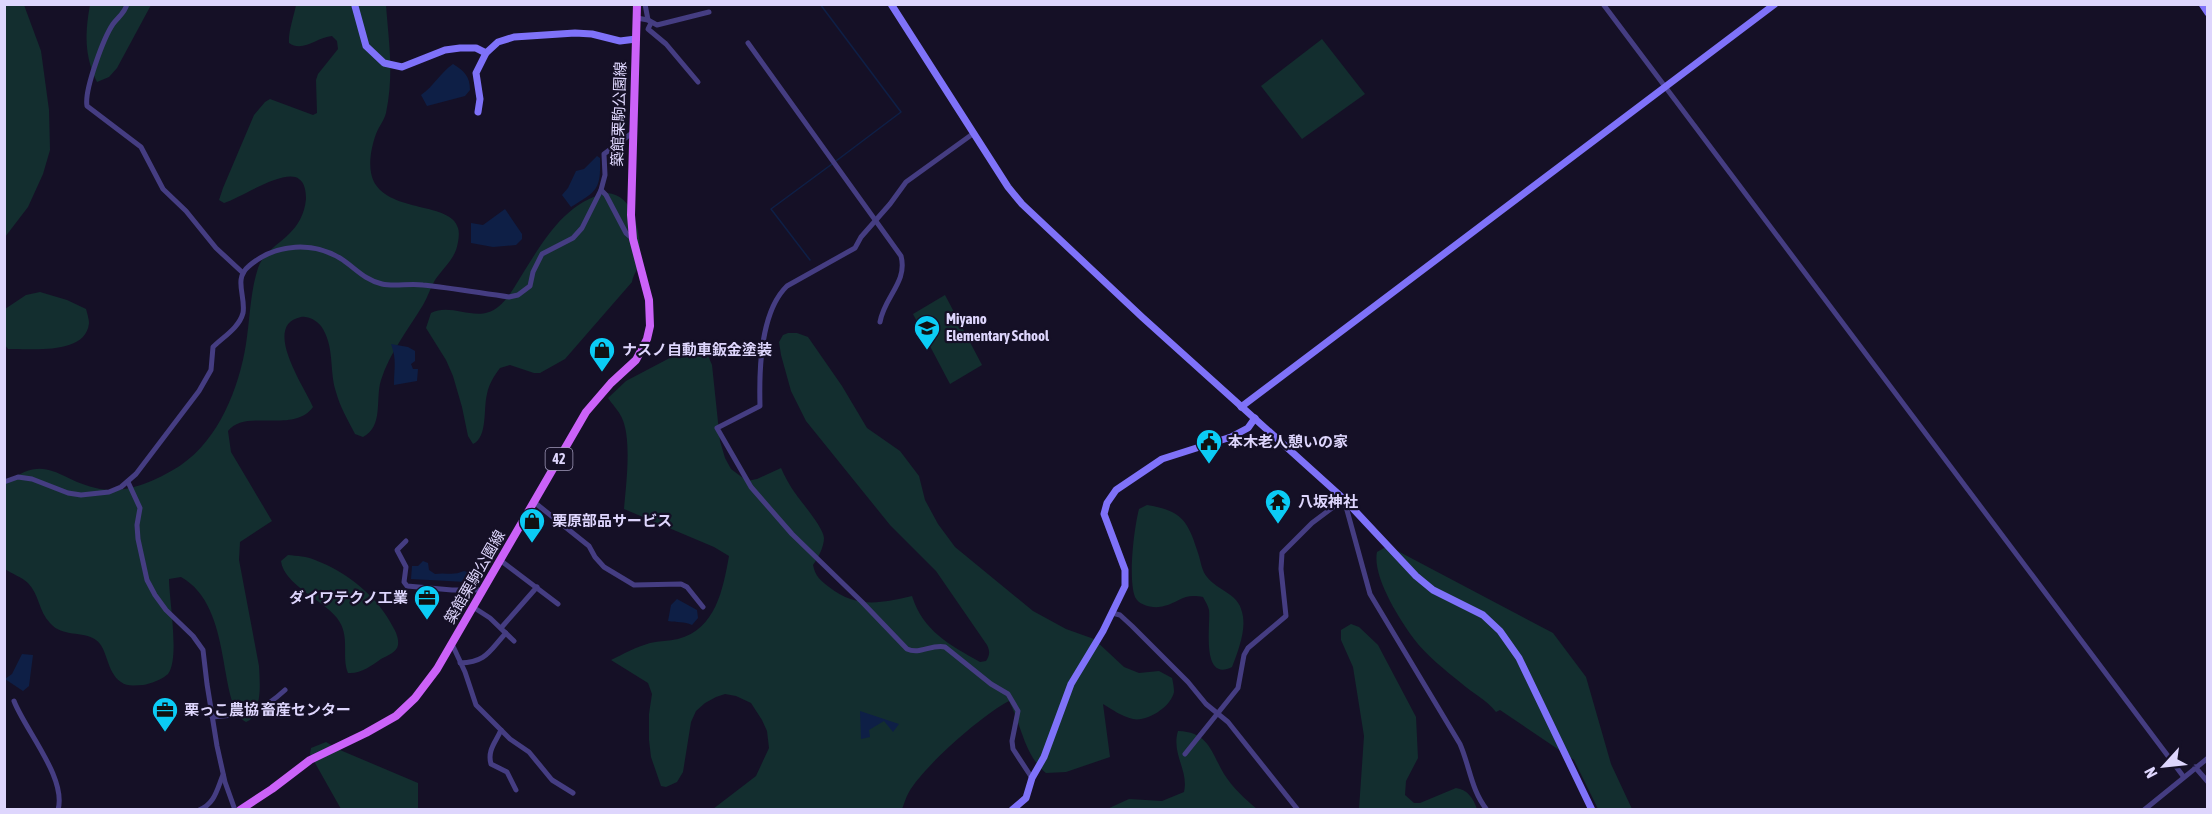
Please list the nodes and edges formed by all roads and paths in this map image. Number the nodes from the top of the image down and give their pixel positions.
1 (127, 4) edge
2 (637, 4) edge
3 (645, 4) edge
4 (891, 4) edge
5 (1603, 4) edge
6 (1775, 4) edge
7 (2202, 4) edge
8 (355, 6) dead end
9 (709, 12) dead end
10 (2208, 13) edge
11 (637, 18) junction
12 (650, 22) junction
13 (636, 39) junction
14 (748, 43) dead end
15 (486, 52) junction
16 (698, 82) dead end
17 (1666, 87) junction
18 (478, 112) dead end
19 (632, 133) junction
20 (974, 133) junction
21 (601, 190) junction
22 (876, 220) junction
23 (633, 239) junction
24 (243, 273) junction
25 (880, 322) dead end
26 (1241, 407) junction
27 (1255, 418) junction
28 (4, 482) edge
29 (128, 482) junction
30 (1345, 501) junction
31 (534, 502) junction
32 (406, 542) dead end
33 (500, 560) junction
34 (537, 587) junction
35 (483, 590) junction
36 (558, 604) dead end
37 (473, 607) junction
38 (703, 607) dead end
39 (1112, 613) junction
40 (501, 628) junction
41 (506, 633) junction
42 (514, 641) dead end
43 (452, 644) junction
44 (460, 663) junction
45 (285, 690) dead end
46 (14, 701) dead end
47 (1219, 714) junction
48 (212, 717) junction
49 (501, 730) junction
50 (1185, 754) dead end
51 (2208, 758) edge
52 (2195, 767) junction
53 (223, 773) junction
54 (2183, 776) junction
55 (1032, 778) junction
56 (2208, 782) edge
57 (516, 790) dead end
58 (573, 793) dead end
59 (58, 810) edge
60 (199, 810) edge
61 (237, 810) edge
62 (1012, 810) edge
63 (1298, 810) edge
64 (1486, 810) edge
65 (1592, 810) edge
66 (2144, 810) edge

1 - 24 street
2 - 11 main road, 築館栗駒公園線 / 42
3 - 12 street
4 - 20 street
5 - 17 street
6 - 17 street
7 - 10 street
8 - 15 street
9 - 12 street
11 - 12 street
11 - 13 main road, 築館栗駒公園線 / 42
12 - 16 street
13 - 15 street
13 - 19 main road, 築館栗駒公園線 / 42
14 - 22 street
15 - 18 street
17 - 26 street
17 - 54 street
19 - 21 street
19 - 23 main road, 築館栗駒公園線 / 42
20 - 22 street
20 - 26 street
21 - 23 street
21 - 24 street
22 - 25 street
22 - 55 street
23 - 31 main road, 築館栗駒公園線 / 42
24 - 29 street
26 - 27 street
27 - 30 street
27 - 39 street
28 - 29 street
29 - 48 street
30 - 47 street
30 - 64 street
30 - 65 street
31 - 33 main road, 築館栗駒公園線 / 42
31 - 38 street
32 - 35 street
33 - 34 street
33 - 35 main road, 築館栗駒公園線 / 42
34 - 36 street
34 - 40 street
35 - 37 main road, 築館栗駒公園線 / 42
37 - 40 street
37 - 43 main road, 築館栗駒公園線 / 42
39 - 47 street
39 - 55 street
40 - 41 street
41 - 42 street
41 - 44 street
43 - 44 street
43 - 61 main road, 築館栗駒公園線 / 42
44 - 49 street
45 - 48 street
46 - 59 street
47 - 50 street
47 - 63 street
48 - 53 street
49 - 57 street
49 - 58 street
51 - 52 street
52 - 54 street
52 - 56 street
53 - 60 street
53 - 61 street
54 - 66 street
55 - 62 street

